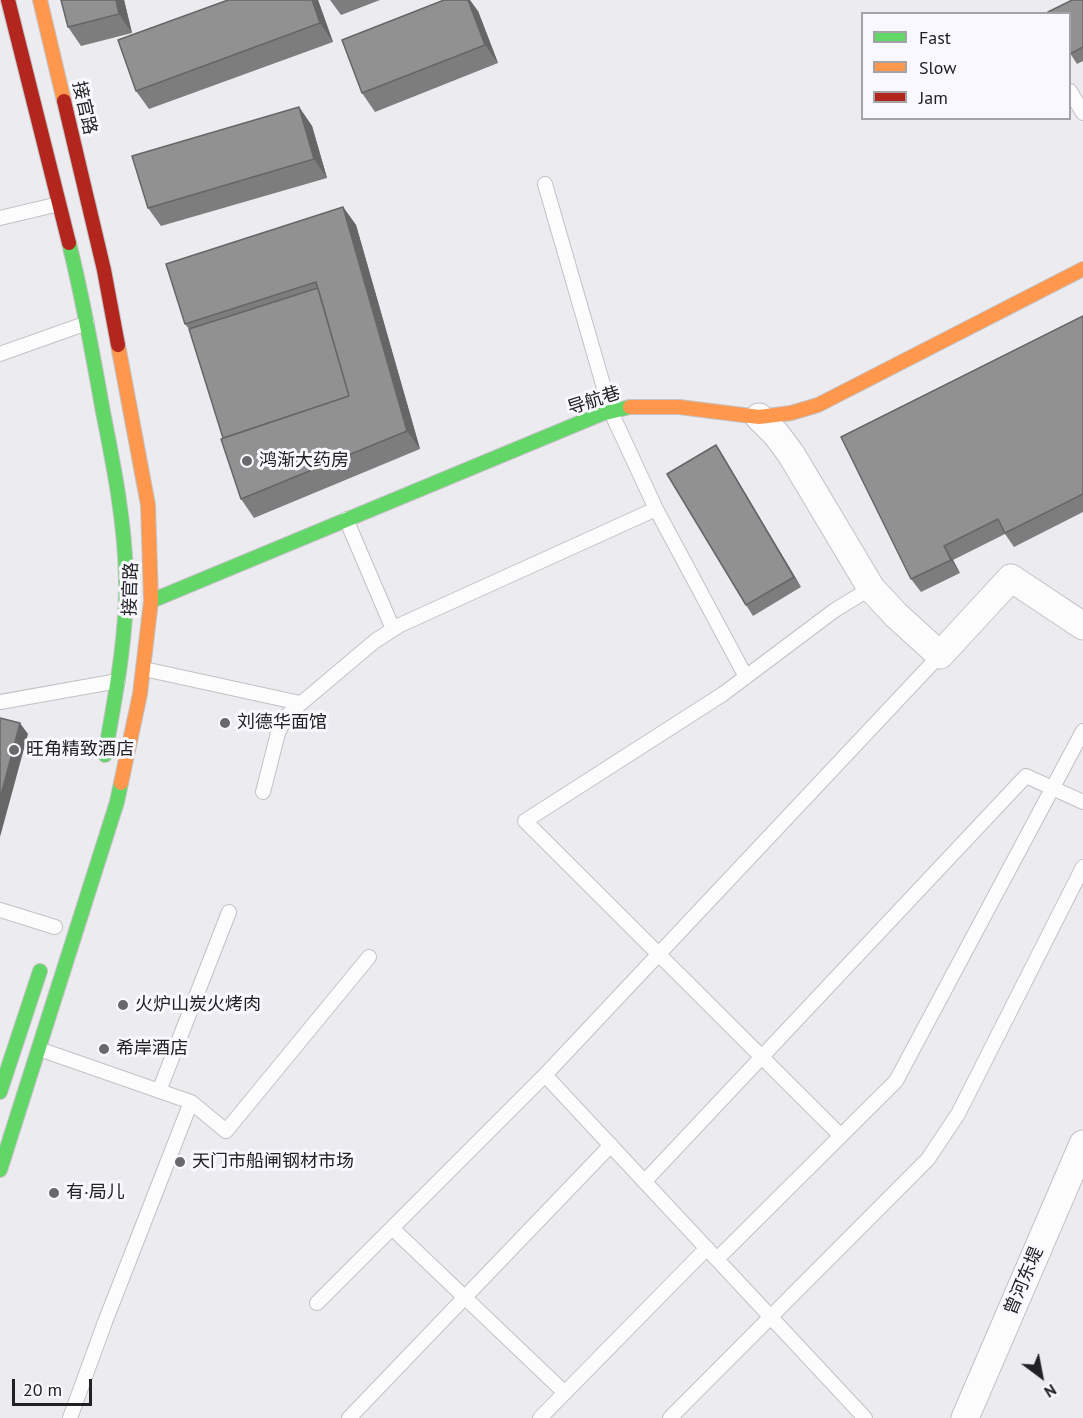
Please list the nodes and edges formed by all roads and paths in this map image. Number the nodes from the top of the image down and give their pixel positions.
1 (8, 0) edge
2 (40, 0) edge
3 (1071, 93) edge
4 (1083, 113) edge
5 (545, 184) dead end
6 (59, 204) junction
7 (0, 218) edge
8 (1083, 268) edge
9 (87, 323) junction
10 (0, 354) edge
11 (611, 412) junction
12 (759, 417) junction
13 (656, 509) junction
14 (346, 519) junction
15 (871, 588) junction
16 (151, 601) junction
17 (1083, 626) edge
18 (393, 629) junction
19 (939, 655) junction
20 (144, 669) junction
21 (746, 676) junction
22 (118, 681) junction
23 (0, 702) edge
24 (300, 703) junction
25 (1083, 731) edge
26 (101, 771) dead end
27 (1052, 788) junction
28 (263, 792) dead end
29 (1083, 802) edge
30 (1083, 867) edge
31 (0, 910) edge
32 (229, 912) dead end
33 (55, 927) dead end
34 (658, 954) junction
35 (369, 957) dead end
36 (44, 960) dead end
37 (39, 1049) junction
38 (762, 1057) junction
39 (545, 1075) junction
40 (159, 1091) junction
41 (0, 1092) edge
42 (191, 1102) junction
43 (841, 1136) junction
44 (1083, 1144) edge
45 (611, 1145) junction
46 (0, 1170) edge
47 (645, 1181) junction
48 (392, 1228) junction
49 (707, 1248) junction
50 (717, 1259) junction
51 (465, 1298) junction
52 (317, 1303) dead end
53 (770, 1316) junction
54 (565, 1393) junction
55 (70, 1418) edge
56 (349, 1418) edge
57 (540, 1418) edge
58 (670, 1418) edge
59 (865, 1418) edge
60 (965, 1418) edge

1 - 6 main road, 接官路
2 - 16 main road, 接官路
3 - 4 lane
5 - 11 lane
6 - 7 lane
6 - 9 main road, 接官路
8 - 12 main road, 导航巷
9 - 10 lane
9 - 22 main road, 接官路
11 - 12 main road, 导航巷
11 - 13 lane
11 - 14 main road, 导航巷
12 - 15 street
13 - 18 lane
13 - 21 lane
14 - 16 main road, 导航巷
14 - 18 lane
15 - 19 street
15 - 21 lane
16 - 20 main road, 接官路
17 - 19 street
18 - 24 lane
19 - 34 lane
20 - 24 lane
20 - 37 main road, 接官路
21 - 34 lane
22 - 23 lane
22 - 26 main road, 接官路
24 - 28 lane
25 - 27 lane
27 - 29 lane
27 - 38 lane
27 - 43 lane
30 - 53 lane
31 - 33 lane
32 - 40 lane
34 - 38 lane
34 - 39 lane
35 - 42 lane
36 - 41 main road
37 - 40 lane
37 - 46 main road, 接官路
38 - 43 lane
38 - 47 lane
39 - 45 lane
39 - 48 lane
40 - 42 lane
42 - 55 lane
43 - 50 lane
44 - 60 street, 曾河东堤
45 - 47 lane
45 - 51 lane
47 - 49 lane
48 - 51 lane
48 - 52 lane
49 - 50 lane
49 - 54 lane
50 - 53 lane
51 - 54 lane
51 - 56 lane
53 - 58 lane
53 - 59 lane
54 - 57 lane

